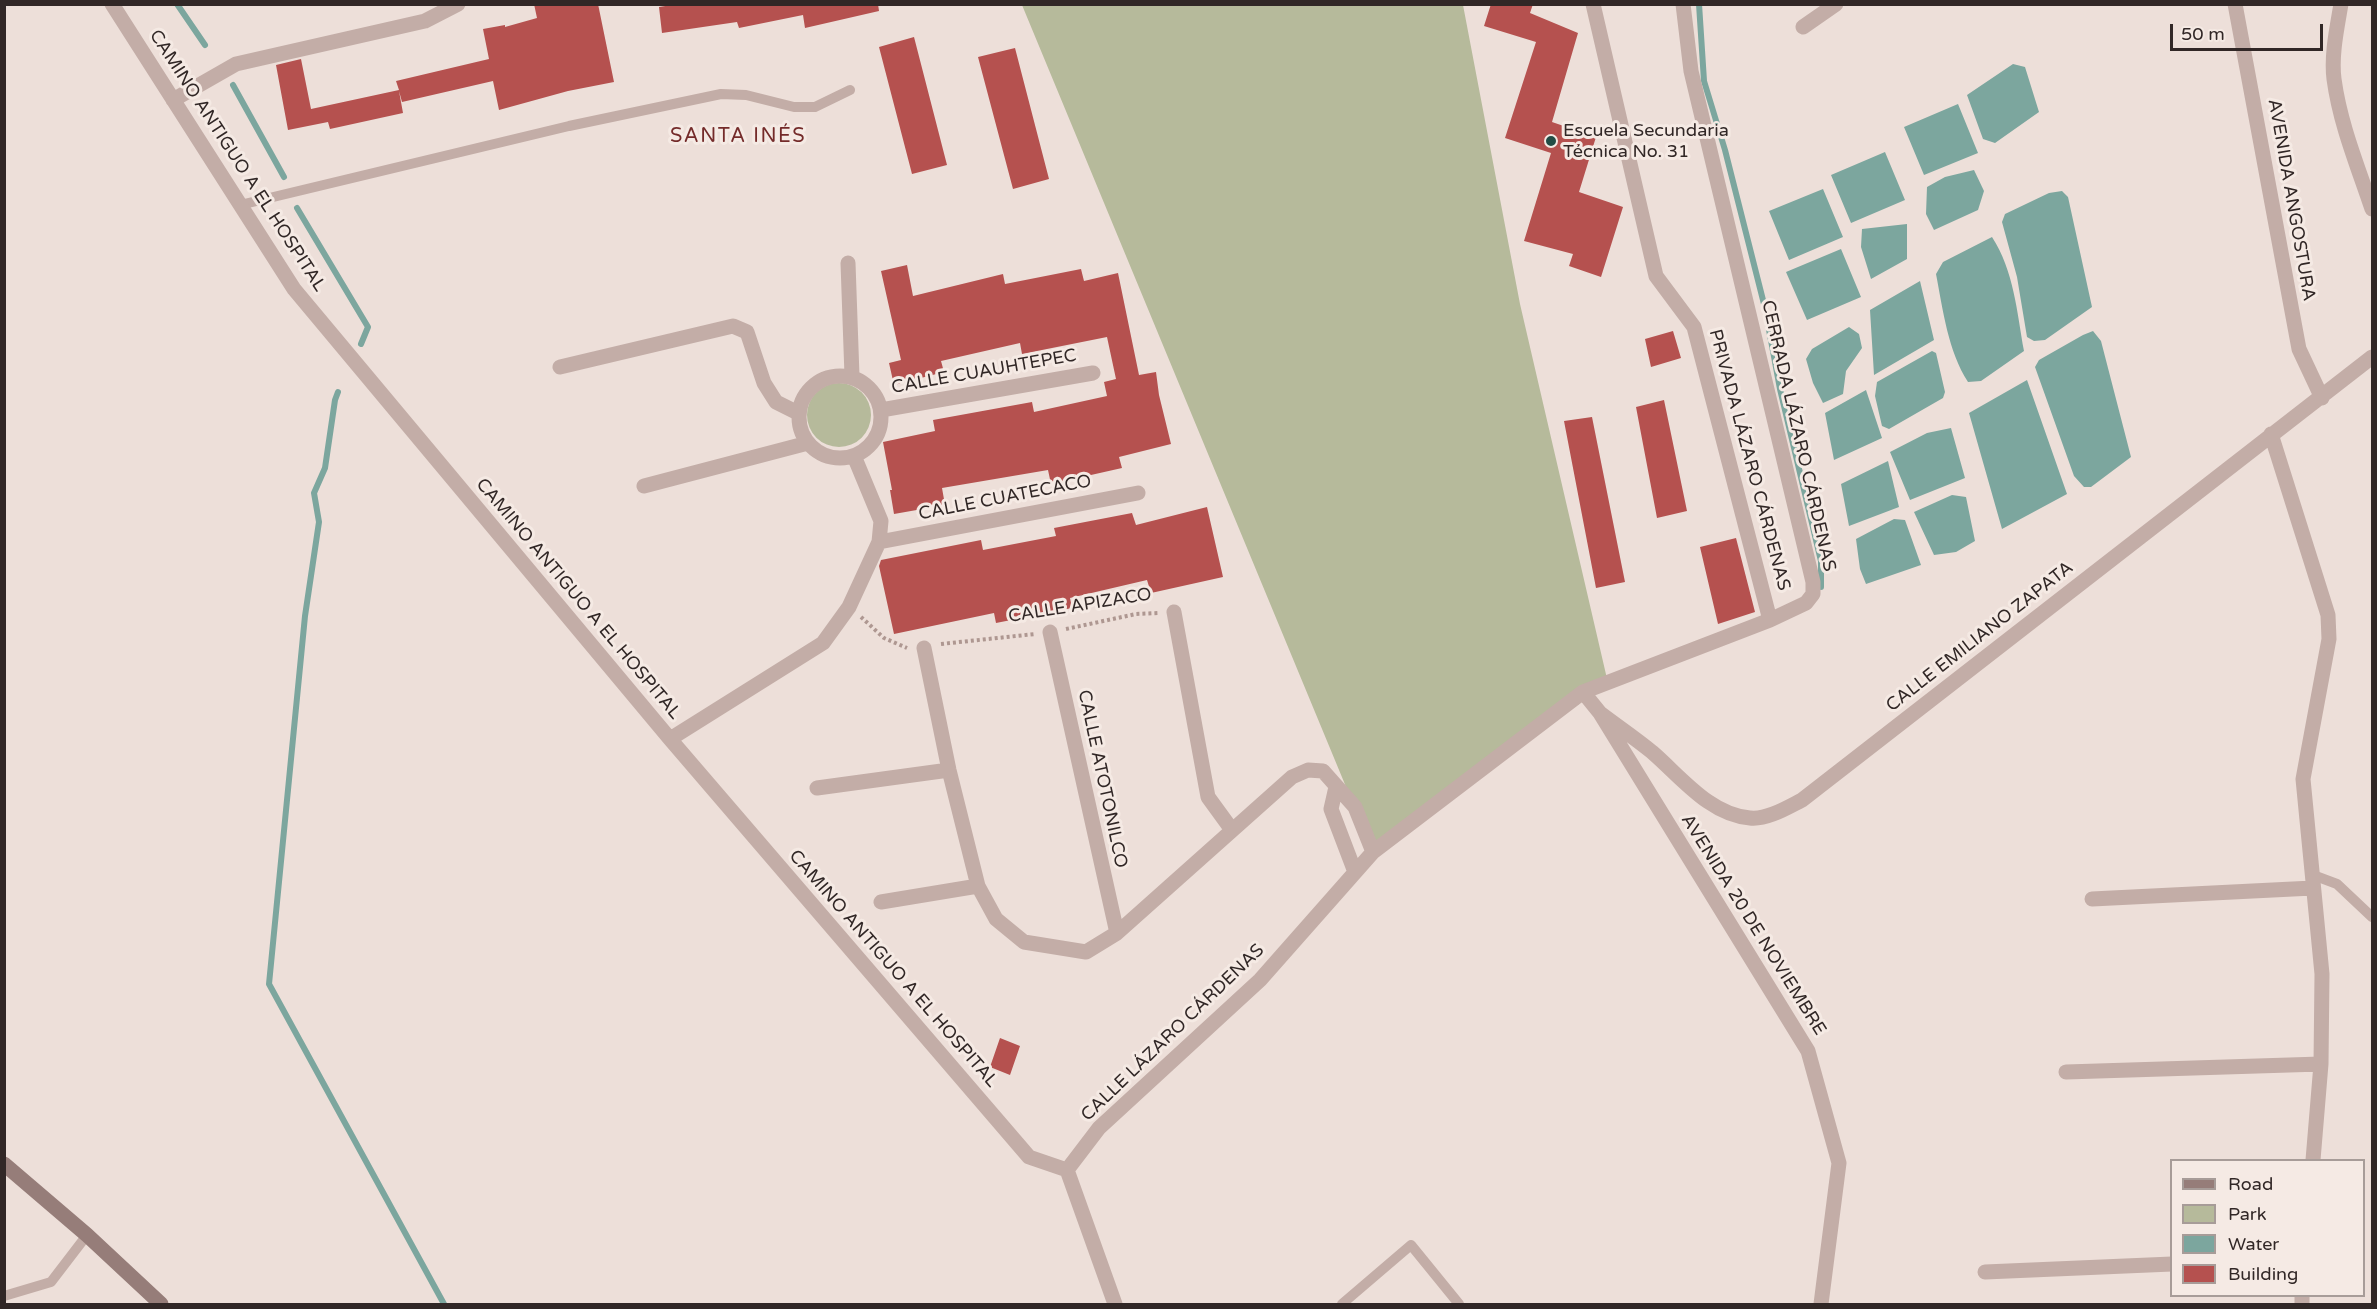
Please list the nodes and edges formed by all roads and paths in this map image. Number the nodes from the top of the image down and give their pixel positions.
1 (112, 4) edge
2 (458, 4) edge
3 (1593, 4) edge
4 (1683, 4) edge
5 (1836, 4) edge
6 (2235, 4) edge
7 (2341, 4) edge
8 (1803, 27) dead end
9 (850, 90) dead end
10 (173, 100) junction
11 (240, 205) junction
12 (2373, 209) edge
13 (848, 263) dead end
14 (2373, 357) edge
15 (560, 367) dead end
16 (1094, 373) dead end
17 (852, 376) junction
18 (2322, 398) junction
19 (881, 410) junction
20 (798, 413) junction
21 (2271, 434) junction
22 (808, 443) junction
23 (854, 456) junction
24 (644, 486) dead end
25 (1138, 493) dead end
26 (879, 542) junction
27 (849, 607) junction
28 (1174, 612) joint
29 (1770, 620) junction
30 (1050, 632) junction
31 (924, 648) junction
32 (1584, 692) junction
33 (1600, 713) junction
34 (670, 740) junction
35 (949, 770) junction
36 (1336, 787) junction
37 (817, 788) dead end
38 (1232, 830) junction
39 (1373, 852) junction
40 (1355, 872) junction
41 (2313, 882) junction
42 (978, 886) junction
43 (2092, 899) dead end
44 (880, 902) dead end
45 (2373, 917) edge
46 (1117, 933) junction
47 (2320, 1064) junction
48 (2066, 1072) dead end
49 (2313, 1159) edge
50 (4, 1164) edge
51 (1066, 1170) junction
52 (87, 1235) junction
53 (2170, 1264) edge
54 (1985, 1272) dead end
55 (4, 1296) edge
56 (161, 1305) edge
57 (1115, 1305) edge
58 (1342, 1305) edge
59 (1459, 1305) edge
60 (1821, 1305) edge

1 - 10 street, CAMINO ANTIGUO A EL HOSPITAL
2 - 10 street
3 - 29 street, PRIVADA LÁZARO CÁRDENAS
4 - 29 street, CERRADA LÁZARO CÁRDENAS
5 - 8 street
6 - 18 street, AVENIDA ANGOSTURA
7 - 12 street
9 - 11 lane
10 - 11 street, CAMINO ANTIGUO A EL HOSPITAL
11 - 34 street, CAMINO ANTIGUO A EL HOSPITAL
13 - 17 street
14 - 18 street, CALLE EMILIANO ZAPATA
15 - 20 street
16 - 19 street, CALLE CUAUHTEPEC
17 - 19 street
17 - 20 street
18 - 21 street, CALLE EMILIANO ZAPATA
19 - 23 street
20 - 22 street
21 - 33 street, CALLE EMILIANO ZAPATA
21 - 41 street
22 - 23 street
22 - 24 street
23 - 26 street
25 - 26 street, CALLE CUATECACO
26 - 27 street
27 - 31 path, CALLE APIZACO
27 - 34 street
28 - 30 path, CALLE APIZACO
28 - 38 street, CALLE APIZACO
29 - 32 street, CERRADA LÁZARO CÁRDENAS
30 - 31 path, CALLE APIZACO
30 - 46 street, CALLE ATOTONILCO
31 - 35 street
32 - 33 street, AVENIDA 20 DE NOVIEMBRE
32 - 39 street, CERRADA LÁZARO CÁRDENAS
33 - 60 street, AVENIDA 20 DE NOVIEMBRE
34 - 51 street, CAMINO ANTIGUO A EL HOSPITAL
35 - 37 street
35 - 42 street
36 - 38 street
36 - 39 street
36 - 40 street
38 - 46 street
39 - 40 street, CERRADA LÁZARO CÁRDENAS
40 - 51 street, CALLE LÁZARO CÁRDENAS
41 - 43 street
41 - 45 lane
41 - 47 street
42 - 44 street
42 - 46 street
47 - 48 street
47 - 49 street
50 - 52 street
51 - 57 street
52 - 55 lane
52 - 56 street
53 - 54 street
58 - 59 lane

